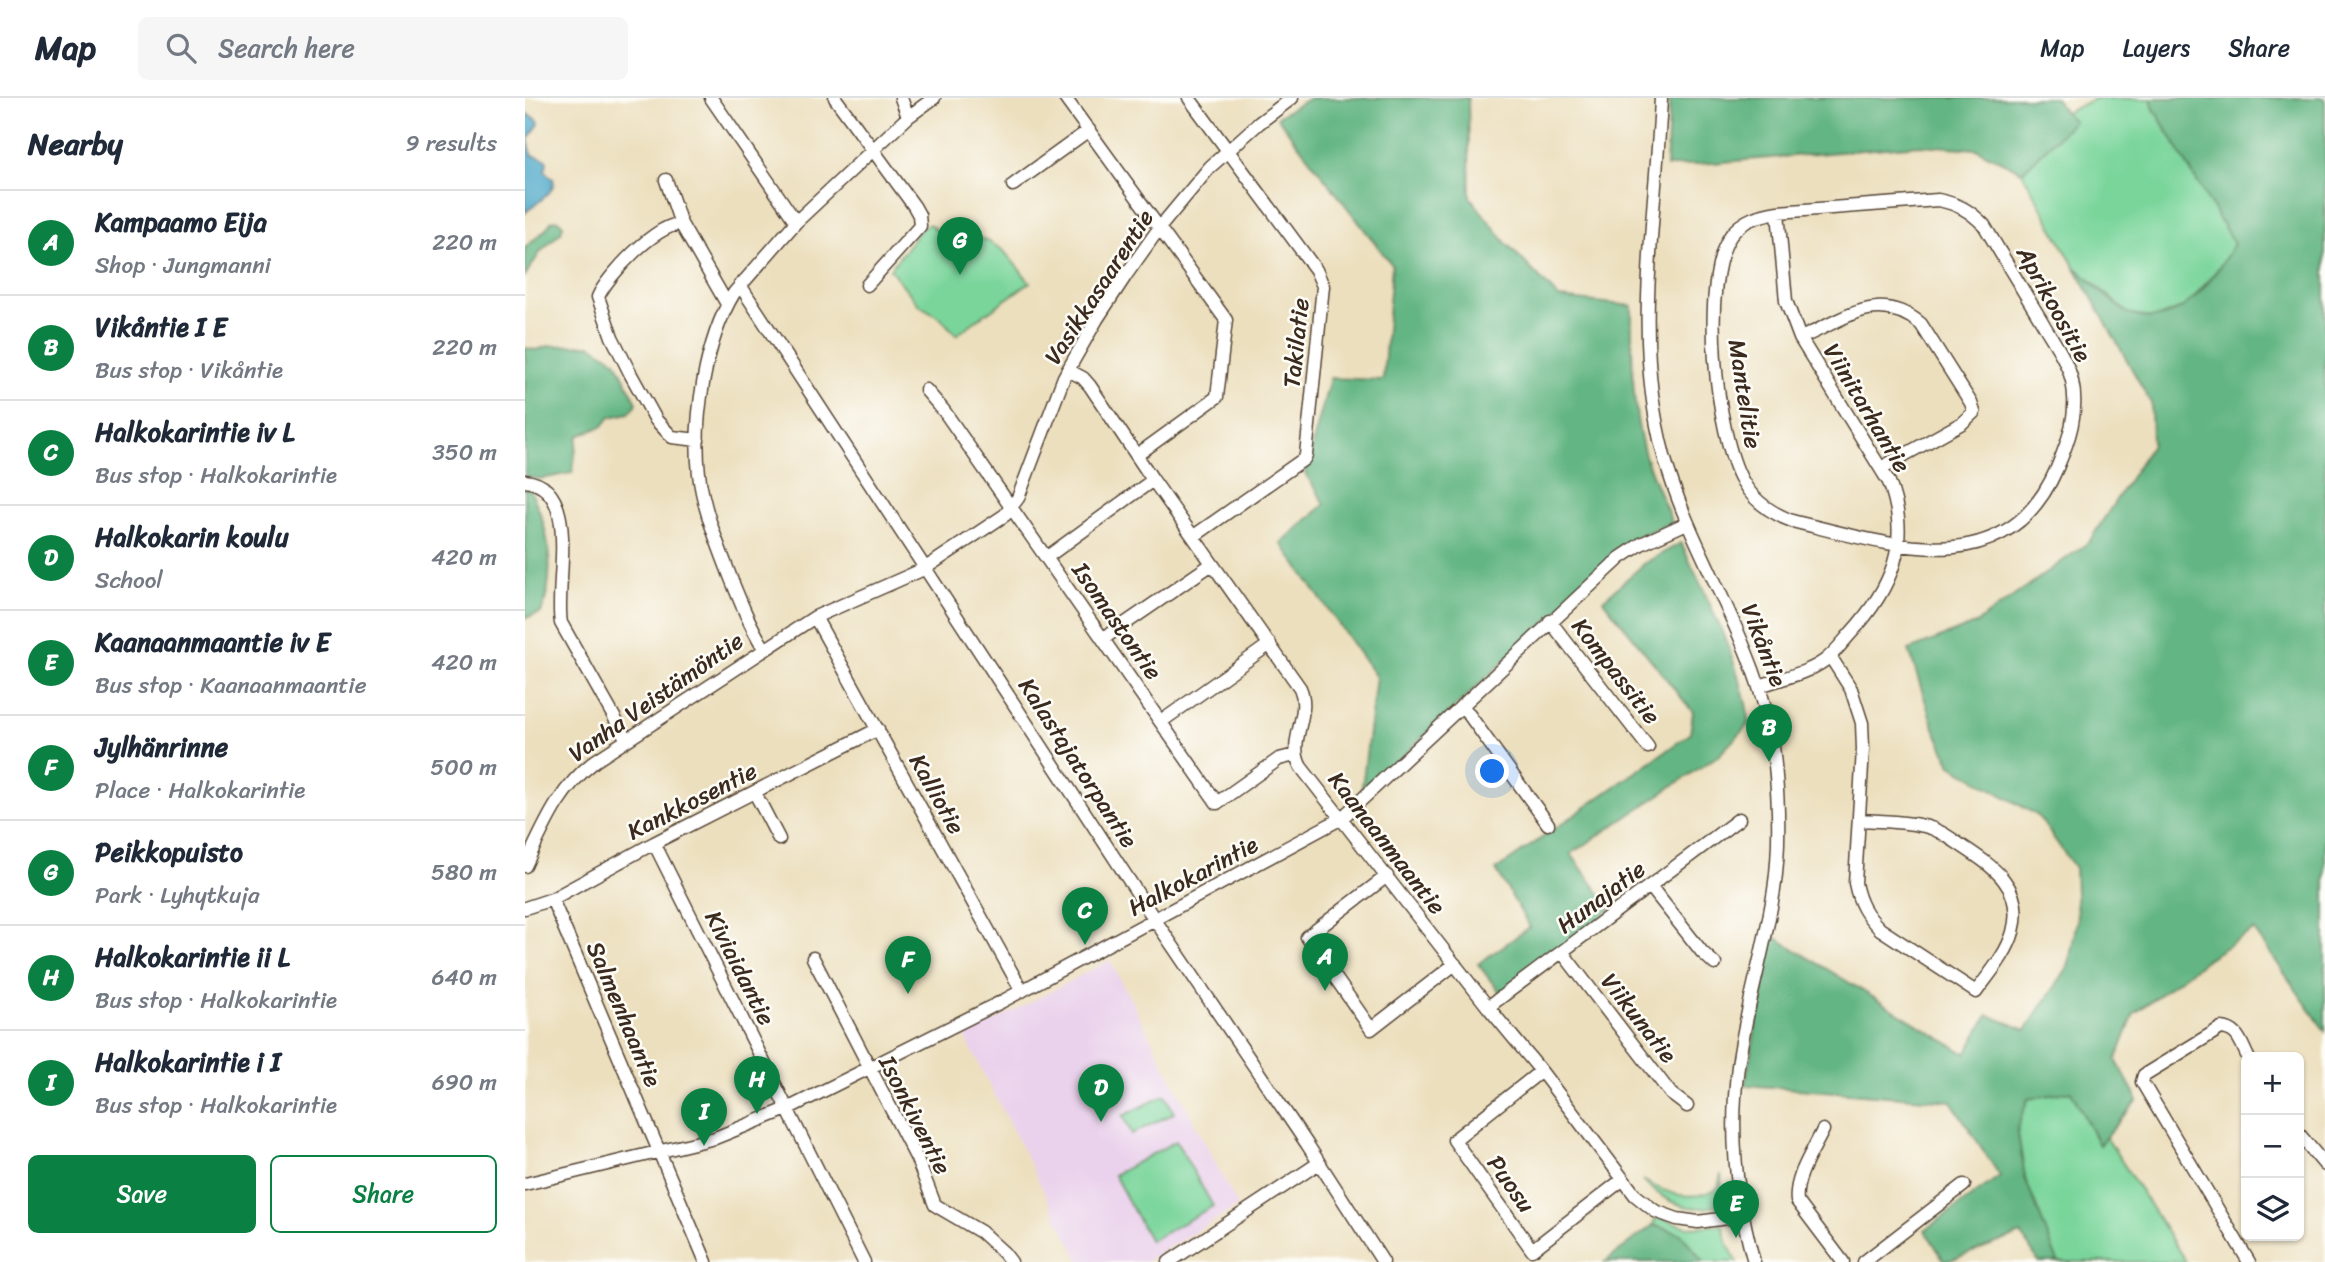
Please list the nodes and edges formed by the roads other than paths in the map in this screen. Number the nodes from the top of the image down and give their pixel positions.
1 (711, 98) edge
2 (835, 98) edge
3 (901, 98) edge
4 (934, 98) edge
5 (1065, 98) edge
6 (1189, 98) edge
7 (1292, 98) edge
8 (1661, 98) edge
9 (908, 117) junction
10 (1089, 130) junction
11 (1227, 149) junction
12 (873, 150) junction
13 (666, 180) dead end
14 (1013, 185) dead end
15 (1778, 212) junction
16 (796, 222) junction
17 (681, 224) junction
18 (1160, 227) junction
19 (740, 285) junction
20 (867, 285) dead end
21 (727, 303) junction
22 (1800, 338) junction
23 (1068, 370) junction
24 (926, 390) dead end
25 (698, 440) junction
26 (1137, 455) junction
27 (1881, 468) junction
28 (1153, 480) junction
29 (525, 481) edge
30 (1010, 508) junction
31 (1686, 523) junction
32 (1194, 536) junction
33 (1898, 545) junction
34 (1047, 557) junction
35 (1212, 564) junction
36 (924, 569) junction
37 (815, 617) junction
38 (1550, 621) junction
39 (1104, 639) junction
40 (1270, 644) junction
41 (765, 648) junction
42 (1830, 656) junction
43 (1759, 686) junction
44 (1462, 705) junction
45 (1161, 721) junction
46 (878, 729) junction
47 (627, 740) junction
48 (1648, 747) dead end
49 (1295, 755) junction
50 (755, 793) junction
51 (1342, 818) junction
52 (1739, 819) dead end
53 (1859, 820) junction
54 (1548, 824) dead end
55 (779, 839) dead end
56 (654, 843) junction
57 (525, 866) edge
58 (1387, 876) junction
59 (1650, 886) junction
60 (552, 899) junction
61 (525, 908) edge
62 (1155, 920) junction
63 (1562, 952) junction
64 (813, 958) dead end
65 (1455, 964) junction
66 (1715, 964) dead end
67 (1021, 991) junction
68 (1488, 1007) junction
69 (2246, 1052) edge
70 (869, 1070) junction
71 (1541, 1071) junction
72 (1687, 1106) dead end
73 (787, 1109) junction
74 (1823, 1130) dead end
75 (2304, 1140) edge
76 (659, 1152) junction
77 (1319, 1163) junction
78 (2325, 1165) edge
79 (1622, 1180) junction
80 (525, 1184) edge
81 (1965, 1185) dead end
82 (1742, 1216) junction
83 (706, 1262) edge
84 (864, 1262) edge
85 (1011, 1262) edge
86 (1169, 1262) edge
87 (1383, 1262) edge
88 (1754, 1262) edge
89 (1843, 1262) edge
90 (1864, 1262) edge
91 (2249, 1262) edge

1 - 16 street
2 - 12 street
3 - 9 street
4 - 9 street, Vanha Veistämöntie
5 - 10 street
6 - 11 street, Takilatie
7 - 11 street, Vasikkasaarentie
8 - 31 street, Vikåntie
9 - 12 street, Vanha Veistämöntie
10 - 14 street
10 - 18 street
11 - 18 street, Vasikkasaarentie
11 - 32 street, Takilatie
12 - 16 street, Vanha Veistämöntie
12 - 20 street
13 - 17 street
15 - 22 street, Viinitarhantie
15 - 33 street, Mantelitie
15 - 33 street, Aprikoositie
16 - 19 street, Vanha Veistämöntie
17 - 21 street
17 - 25 street
18 - 23 street, Vasikkasaarentie
18 - 26 street
19 - 21 street, Vanha Veistämöntie
19 - 36 street, Kalastajatorpantie
21 - 25 street, Vanha Veistämöntie
22 - 27 street, Viinitarhantie
22 - 27 street
23 - 26 street
23 - 30 street, Vasikkasaarentie
24 - 30 street, Isomastontie
25 - 41 street, Vanha Veistämöntie
26 - 28 street
27 - 33 street, Viinitarhantie
28 - 32 street
28 - 34 street
29 - 47 street
30 - 34 street, Isomastontie
30 - 36 street, Vasikkasaarentie
31 - 38 street, Halkokarintie
31 - 43 street, Vikåntie
32 - 35 street
33 - 42 street, Viinitarhantie
34 - 39 street, Isomastontie
35 - 39 street
35 - 40 street
36 - 37 street, Vasikkasaarentie
36 - 62 street, Kalastajatorpantie
37 - 41 street, Vasikkasaarentie
37 - 46 street, Kalliotie
38 - 44 street, Halkokarintie
38 - 48 street, Kompassitie
39 - 45 street, Isomastontie
40 - 45 street
40 - 49 street
41 - 47 street, Vanha Veistämöntie
42 - 43 street, Viinitarhantie
42 - 53 street
43 - 82 street, Vikåntie
44 - 51 street, Halkokarintie
44 - 54 street
45 - 49 street, Isomastontie
46 - 50 street, Kankkosentie
46 - 67 street, Kalliotie
47 - 57 street, Vanha Veistämöntie
49 - 51 street, Kaanaanmaantie
50 - 55 street
50 - 56 street, Kankkosentie
51 - 58 street, Kaanaanmaantie
51 - 62 street, Halkokarintie
52 - 59 street, Hunajatie
53 - 53 street
56 - 60 street, Kankkosentie
56 - 73 street, Kiviaidantie
58 - 65 street, Kaanaanmaantie
58 - 65 street
59 - 63 street, Hunajatie
59 - 66 street
60 - 61 street, Kankkosentie
60 - 76 street, Salmenhaantie
62 - 67 street, Halkokarintie
62 - 77 street, Kalastajatorpantie
63 - 68 street, Hunajatie
63 - 72 street, Viikunatie
64 - 70 street, Isonkiventie
65 - 68 street, Kaanaanmaantie
67 - 70 street, Halkokarintie
68 - 71 street, Kaanaanmaantie
69 - 91 street
70 - 73 street, Halkokarintie
70 - 85 street, Isonkiventie
71 - 79 street, Kaanaanmaantie
71 - 79 street, Puosu
73 - 76 street, Halkokarintie
73 - 84 street, Kiviaidantie
74 - 89 street
75 - 78 street
76 - 80 street, Halkokarintie
76 - 83 street, Salmenhaantie
77 - 86 street
77 - 87 street, Kalastajatorpantie
79 - 82 street, Kaanaanmaantie
81 - 90 street
82 - 88 street

